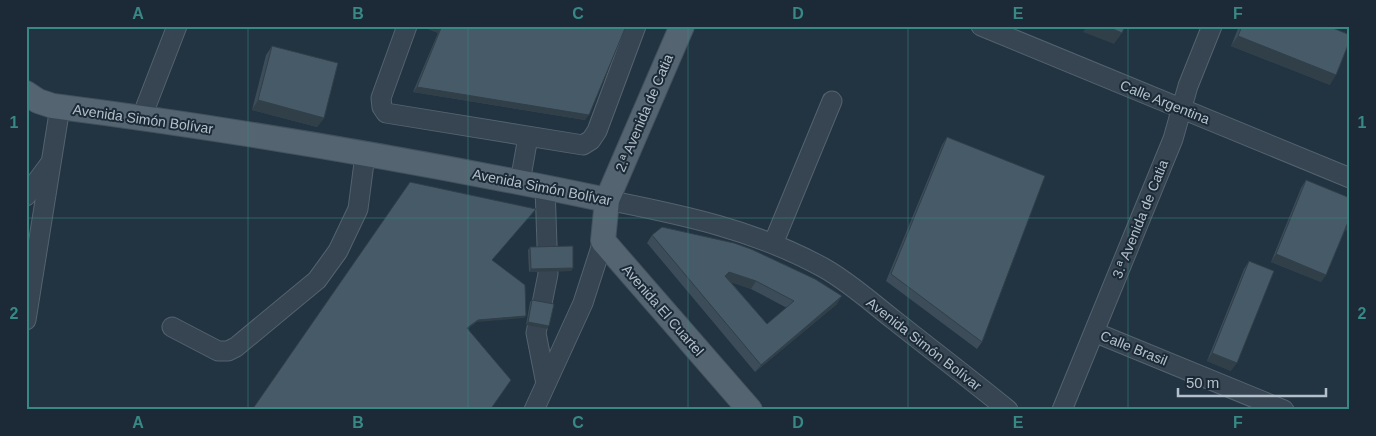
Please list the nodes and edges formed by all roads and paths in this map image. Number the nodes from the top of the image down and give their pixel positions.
1 (177, 26) edge
2 (407, 26) edge
3 (636, 26) edge
4 (682, 26) edge
5 (981, 26) edge
6 (1212, 26) edge
7 (26, 92) edge
8 (832, 101) dead end
9 (60, 107) junction
10 (1182, 109) junction
11 (140, 119) junction
12 (528, 137) junction
13 (365, 154) junction
14 (52, 162) junction
15 (1350, 178) edge
16 (520, 182) junction
17 (545, 187) junction
18 (26, 196) edge
19 (607, 200) junction
20 (603, 241) junction
21 (773, 244) junction
22 (26, 320) edge
23 (172, 327) dead end
24 (1094, 332) junction
25 (546, 384) junction
26 (534, 410) edge
27 (750, 410) edge
28 (1008, 410) edge
29 (1062, 410) edge
30 (1284, 410) edge

1 - 11 street
2 - 12 street
3 - 12 street
4 - 19 main road, 2.ª Avenida de Catia
5 - 10 street, Calle Argentina
6 - 10 street, 3.ª Avenida de Catia
7 - 9 main road, Avenida Simón Bolívar
8 - 21 street
9 - 11 main road, Avenida Simón Bolívar
9 - 14 street
10 - 15 street, Calle Argentina
10 - 24 street, 3.ª Avenida de Catia
11 - 13 main road, Avenida Simón Bolívar
12 - 16 street
13 - 16 main road, Avenida Simón Bolívar
13 - 23 street
14 - 18 street
14 - 22 street
16 - 17 main road, Avenida Simón Bolívar
17 - 19 main road, Avenida Simón Bolívar
17 - 25 street
19 - 20 main road
19 - 21 street, Avenida Simón Bolívar
20 - 25 street
20 - 27 main road, Avenida El Cuartel
21 - 28 street, Avenida Simón Bolívar
24 - 29 street, 3.ª Avenida de Catia
24 - 30 street, Calle Brasil
25 - 26 street

